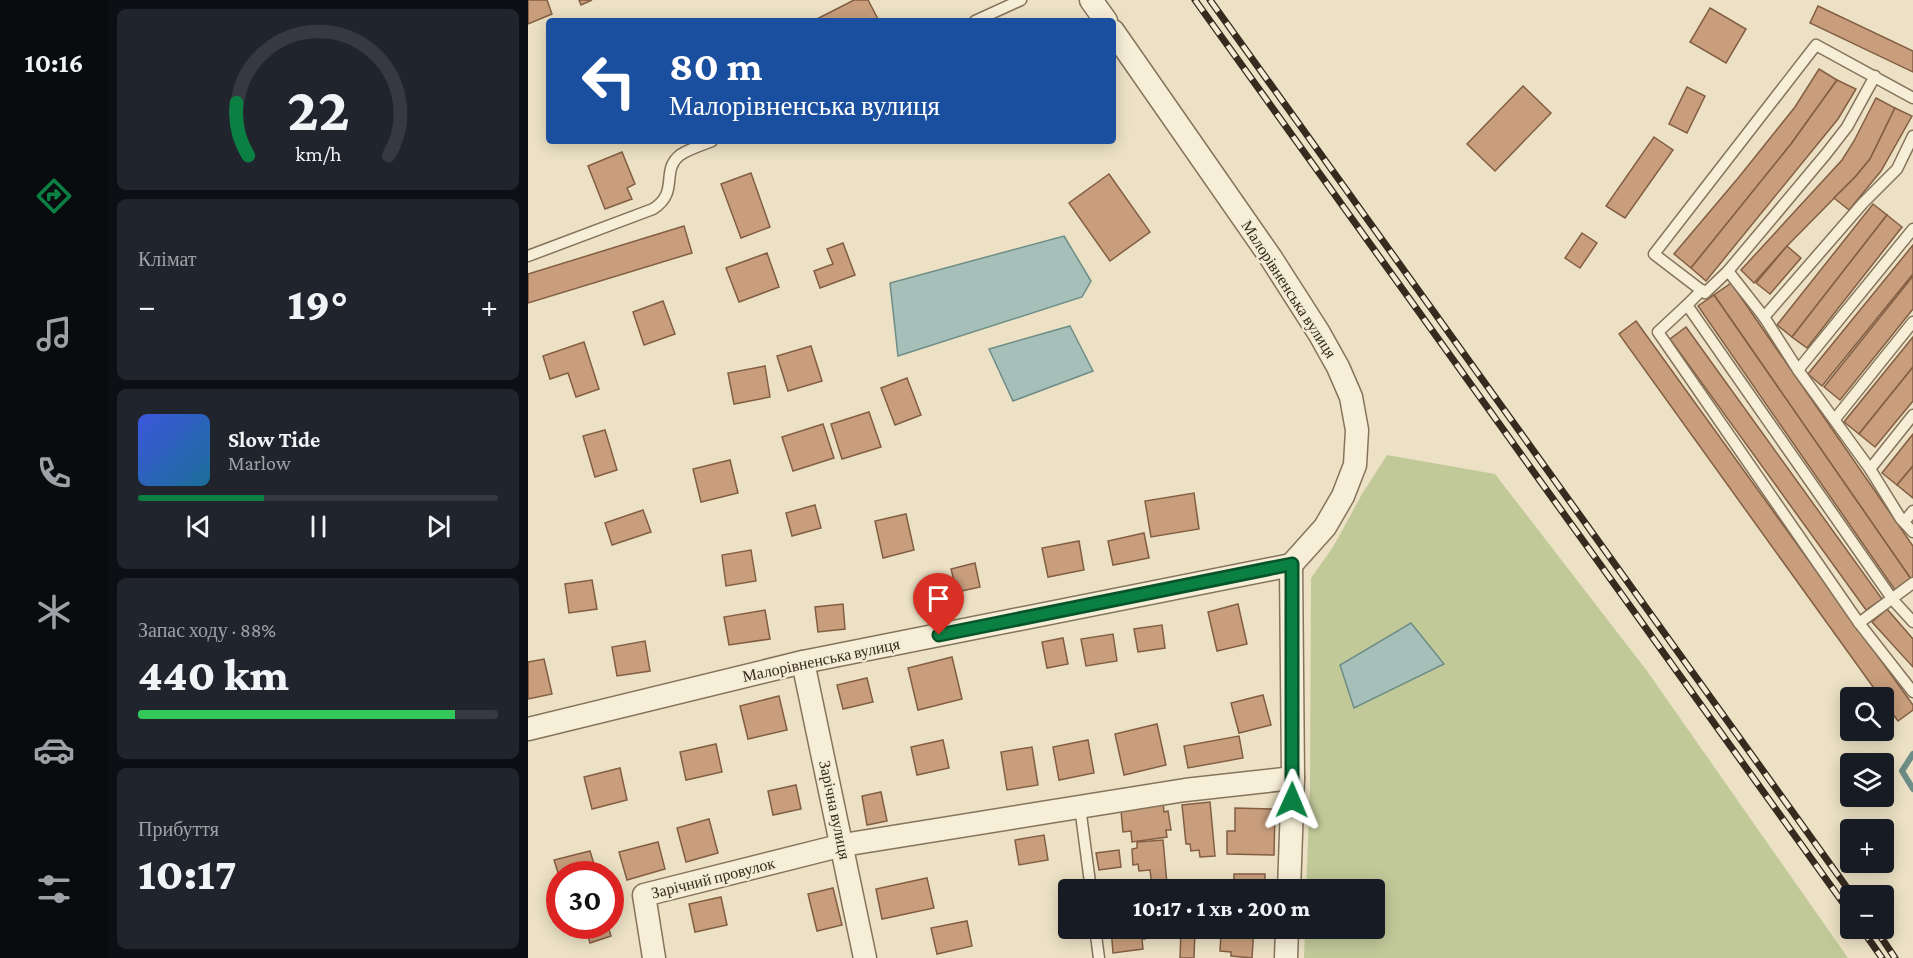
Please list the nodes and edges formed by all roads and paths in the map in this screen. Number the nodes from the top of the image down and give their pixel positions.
1 (1021, 0) edge
2 (1091, 0) edge
3 (982, 18) edge
4 (1104, 18) edge
5 (1116, 35) edge
6 (1875, 76) junction
7 (1913, 98) edge
8 (1913, 136) edge
9 (706, 144) edge
10 (1913, 230) edge
11 (528, 256) edge
12 (1728, 271) junction
13 (1702, 290) junction
14 (1687, 305) junction
15 (1764, 316) junction
16 (1913, 322) edge
17 (1798, 370) junction
18 (1913, 415) edge
19 (1835, 419) junction
20 (1869, 469) junction
21 (1913, 511) edge
22 (1904, 522) junction
23 (1913, 532) edge
24 (1292, 564) junction
25 (1913, 583) edge
26 (1893, 600) junction
27 (1913, 621) edge
28 (1859, 623) junction
29 (803, 662) junction
30 (1913, 692) edge
31 (528, 729) edge
32 (1293, 778) junction
33 (1080, 807) junction
34 (843, 845) junction
35 (1090, 879) edge
36 (1289, 879) edge
37 (1097, 939) edge
38 (1287, 939) edge
39 (654, 958) edge
40 (865, 958) edge
41 (1100, 958) edge
42 (1286, 958) edge

1 - 3 lane
2 - 4 street
5 - 24 street, Малорівненська вулиця
6 - 7 lane
6 - 12 lane
6 - 13 lane
8 - 15 lane
9 - 11 lane
10 - 17 lane
12 - 13 lane
12 - 15 lane
13 - 14 lane
14 - 26 lane
14 - 28 lane
15 - 17 lane
16 - 19 lane
17 - 19 lane
18 - 20 lane
19 - 20 lane
20 - 22 lane
21 - 22 lane
22 - 23 lane
24 - 29 street, Малорівненська вулиця
24 - 32 street
25 - 26 lane
26 - 27 lane
26 - 28 lane
28 - 30 lane
29 - 31 street, Малорівненська вулиця
29 - 34 street, Зарічна вулиця
32 - 33 street
32 - 36 street
33 - 34 street
33 - 35 lane
34 - 39 street, Зарічний провулок
34 - 40 street, Зарічна вулиця
37 - 41 lane
38 - 42 street

